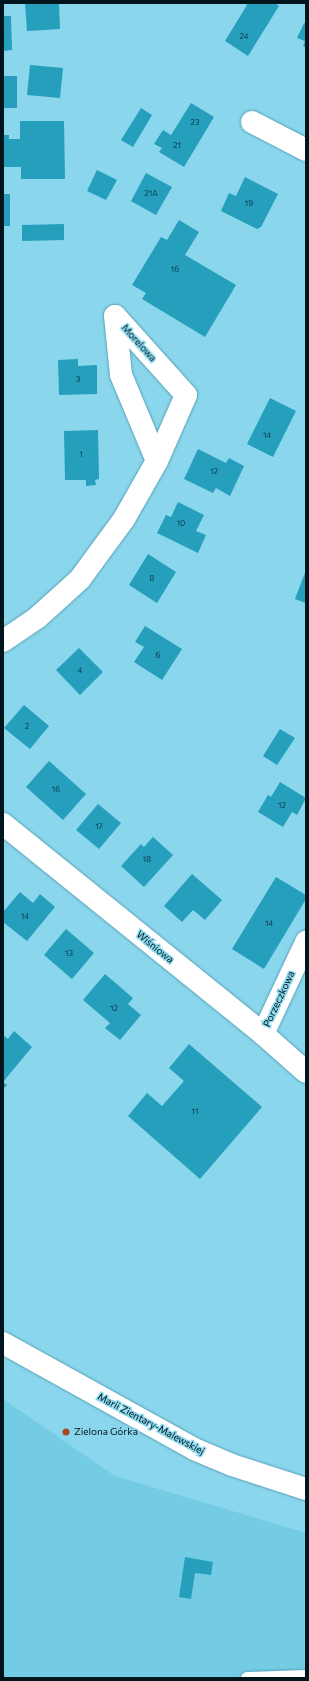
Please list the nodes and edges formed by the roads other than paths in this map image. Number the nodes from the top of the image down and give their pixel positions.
1 (252, 122) dead end
2 (306, 150) edge
3 (157, 461) junction
4 (3, 641) edge
5 (3, 824) edge
6 (306, 942) edge
7 (263, 1034) junction
8 (306, 1072) edge
9 (3, 1343) edge
10 (306, 1489) edge
11 (306, 1676) edge
12 (247, 1678) edge

1 - 2 street
3 - 3 street, Morelowa
3 - 4 street, Morelowa
5 - 7 street, Wiśniowa
6 - 7 street, Porzeczkowa
7 - 8 street, Wiśniowa
9 - 10 street, Marii Zientary-Malewskiej
11 - 12 lane

